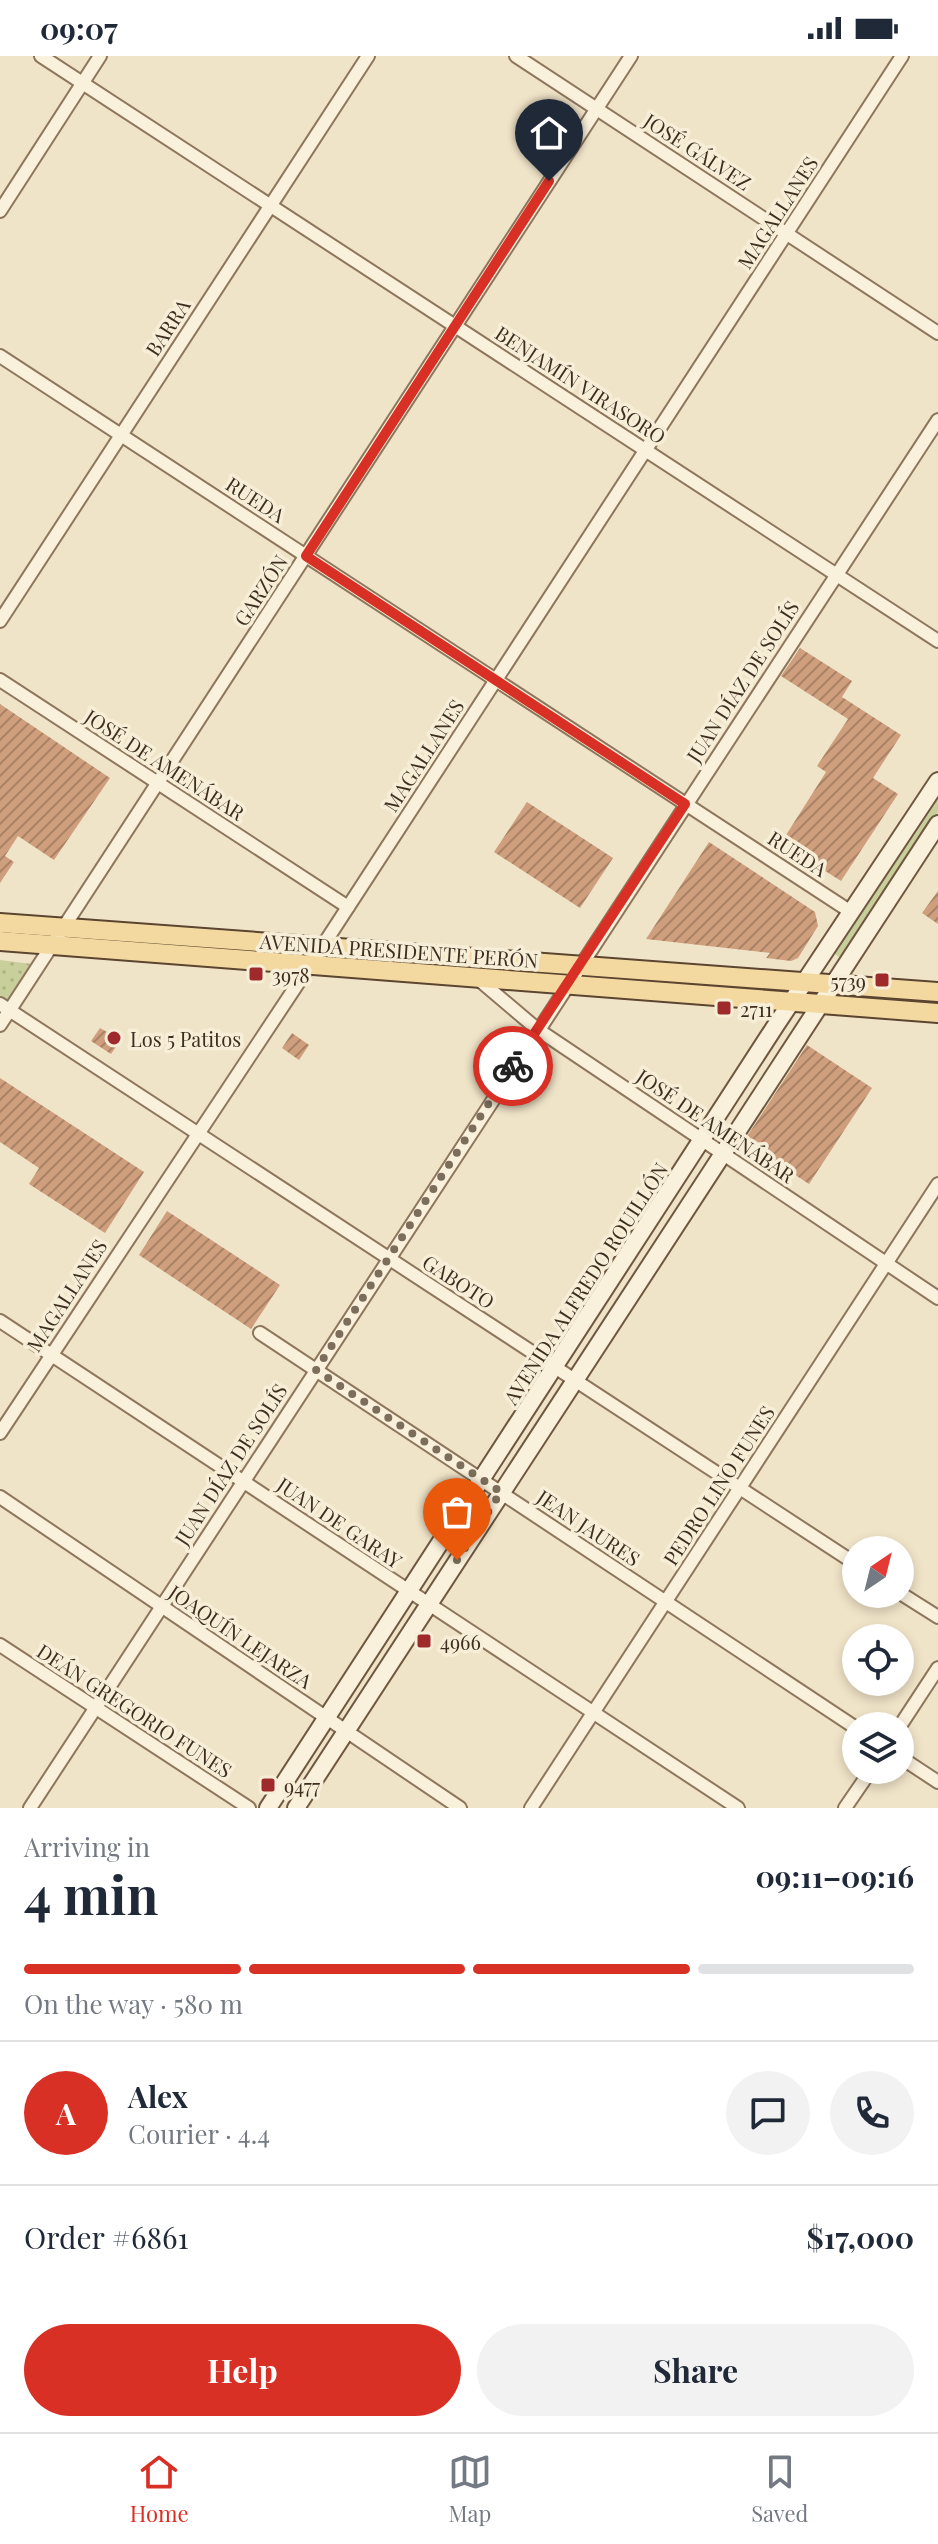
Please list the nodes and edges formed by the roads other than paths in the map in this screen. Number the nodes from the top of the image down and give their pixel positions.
1 (41, 56) edge
2 (100, 56) edge
3 (368, 56) edge
4 (516, 56) edge
5 (631, 56) edge
6 (902, 56) edge
7 (82, 83) junction
8 (596, 109) junction
9 (271, 206) junction
10 (0, 211) edge
11 (786, 234) junction
12 (455, 326) junction
13 (938, 333) edge
14 (0, 356) edge
15 (938, 420) edge
16 (121, 435) junction
17 (645, 450) junction
18 (306, 556) junction
19 (836, 575) junction
20 (0, 621) edge
21 (938, 641) edge
22 (0, 680) edge
23 (496, 680) junction
24 (938, 781) edge
25 (158, 783) junction
26 (685, 804) junction
27 (938, 824) edge
28 (348, 907) junction
29 (851, 912) junction
30 (0, 923) edge
31 (64, 928) junction
32 (0, 941) edge
33 (53, 945) junction
34 (322, 947) junction
35 (310, 966) junction
36 (579, 966) junction
37 (477, 978) junction
38 (804, 982) junction
39 (832, 984) junction
40 (566, 985) junction
41 (938, 992) edge
42 (791, 1002) junction
43 (819, 1003) junction
44 (5, 1007) edge
45 (938, 1013) edge
46 (0, 1025) edge
47 (537, 1029) junction
48 (196, 1133) junction
49 (702, 1140) junction
50 (722, 1153) junction
51 (938, 1184) edge
52 (388, 1258) junction
53 (886, 1263) junction
54 (938, 1298) edge
55 (0, 1321) edge
56 (260, 1333) dead end
57 (50, 1354) junction
58 (554, 1368) junction
59 (316, 1370) junction
60 (574, 1381) junction
61 (0, 1433) edge
62 (481, 1479) junction
63 (243, 1482) junction
64 (740, 1489) junction
65 (501, 1492) junction
66 (0, 1497) edge
67 (842, 1555) edge
68 (408, 1592) junction
69 (666, 1602) junction
70 (914, 1602) edge
71 (428, 1605) junction
72 (162, 1607) junction
73 (938, 1617) edge
74 (0, 1645) edge
75 (938, 1668) edge
76 (96, 1708) junction
77 (909, 1712) edge
78 (592, 1714) junction
79 (327, 1718) junction
80 (842, 1719) edge
81 (346, 1731) junction
82 (914, 1766) edge
83 (938, 1782) edge
84 (861, 1784) edge
85 (30, 1808) edge
86 (249, 1808) edge
87 (268, 1808) edge
88 (296, 1808) edge
89 (460, 1808) edge
90 (531, 1808) edge
91 (738, 1808) edge
92 (845, 1808) edge

1 - 7 street, BENJAMÍN VIRASORO
2 - 7 street
3 - 9 street, BARRA
4 - 8 street, JOSÉ GÁLVEZ
5 - 8 street, GARZÓN
6 - 11 street, MAGALLANES
7 - 9 street, BENJAMÍN VIRASORO
7 - 10 street
8 - 11 street, JOSÉ GÁLVEZ
8 - 12 street, GARZÓN
9 - 12 street, BENJAMÍN VIRASORO
9 - 16 street, BARRA
11 - 13 street, JOSÉ GÁLVEZ
11 - 17 street, MAGALLANES
12 - 17 street, BENJAMÍN VIRASORO
12 - 18 street, GARZÓN
14 - 16 street, RUEDA
15 - 19 street, JUAN DÍAZ DE SOLÍS
16 - 18 street, RUEDA
16 - 20 street, BARRA
17 - 19 street, BENJAMÍN VIRASORO
17 - 23 street, MAGALLANES
18 - 23 street, RUEDA
18 - 25 street, GARZÓN
19 - 21 street, BENJAMÍN VIRASORO
19 - 26 street, JUAN DÍAZ DE SOLÍS
22 - 25 street, JOSÉ DE AMENÁBAR
23 - 26 street, RUEDA
23 - 28 street, MAGALLANES
24 - 29 street, AVENIDA ALFREDO ROUILLÓN
25 - 28 street, JOSÉ DE AMENÁBAR
25 - 31 street, GARZÓN
26 - 29 street, RUEDA
26 - 36 street, JUAN DÍAZ DE SOLÍS
27 - 39 street
28 - 34 street, MAGALLANES
29 - 38 street, AVENIDA ALFREDO ROUILLÓN
30 - 31 main road, AVENIDA PRESIDENTE PERÓN
31 - 33 street, GARZÓN
31 - 34 main road, AVENIDA PRESIDENTE PERÓN
32 - 33 main road, AVENIDA PRESIDENTE PERÓN
33 - 35 main road, AVENIDA PRESIDENTE PERÓN
33 - 44 street, GARZÓN
34 - 35 street, MAGALLANES
34 - 36 main road, AVENIDA PRESIDENTE PERÓN
35 - 37 main road, AVENIDA PRESIDENTE PERÓN
35 - 48 street, MAGALLANES
36 - 38 main road, AVENIDA PRESIDENTE PERÓN
36 - 40 street, JUAN DÍAZ DE SOLÍS
37 - 40 main road, AVENIDA PRESIDENTE PERÓN
37 - 47 street, JOSÉ DE AMENÁBAR
38 - 39 main road, AVENIDA PRESIDENTE PERÓN
38 - 42 street, AVENIDA ALFREDO ROUILLÓN
39 - 41 main road, AVENIDA PRESIDENTE PERÓN
39 - 43 street
40 - 42 main road, AVENIDA PRESIDENTE PERÓN
40 - 47 street, JUAN DÍAZ DE SOLÍS
42 - 43 main road, AVENIDA PRESIDENTE PERÓN
42 - 49 street, AVENIDA ALFREDO ROUILLÓN
43 - 45 main road, AVENIDA PRESIDENTE PERÓN
43 - 50 street
44 - 46 street, GARZÓN
44 - 48 street, GABOTO
47 - 49 street, JOSÉ DE AMENÁBAR
47 - 52 street, JUAN DÍAZ DE SOLÍS
48 - 52 street, GABOTO
48 - 57 street, MAGALLANES
49 - 50 street, JOSÉ DE AMENÁBAR
49 - 58 street, AVENIDA ALFREDO ROUILLÓN
50 - 53 street, JOSÉ DE AMENÁBAR
50 - 60 street
51 - 53 street, PEDRO LINO FUNES
52 - 58 street, GABOTO
52 - 59 street, JUAN DÍAZ DE SOLÍS
53 - 54 street, JOSÉ DE AMENÁBAR
53 - 64 street, PEDRO LINO FUNES
55 - 57 street, JUAN DE GARAY
56 - 59 street, JEAN JAURES
57 - 61 street, MAGALLANES
57 - 63 street, JUAN DE GARAY
58 - 60 street, GABOTO
58 - 62 street, AVENIDA ALFREDO ROUILLÓN
59 - 62 street, JEAN JAURES
59 - 63 street, JUAN DÍAZ DE SOLÍS
60 - 64 street, GABOTO
60 - 65 street
62 - 65 street, JEAN JAURES
62 - 68 street, AVENIDA ALFREDO ROUILLÓN
63 - 68 street, JUAN DE GARAY
63 - 72 street, JUAN DÍAZ DE SOLÍS
64 - 67 street, GABOTO
64 - 69 street, PEDRO LINO FUNES
65 - 69 street, JEAN JAURES
65 - 71 street
66 - 72 street, JOAQUÍN LEJARZA
68 - 71 street, JUAN DE GARAY
68 - 79 street, AVENIDA ALFREDO ROUILLÓN
69 - 78 street, PEDRO LINO FUNES
69 - 80 street, JEAN JAURES
70 - 73 street
71 - 78 street, JUAN DE GARAY
71 - 81 street
72 - 76 street, JUAN DÍAZ DE SOLÍS
72 - 79 street, JOAQUÍN LEJARZA
74 - 76 street, DEÁN GREGORIO FUNES
75 - 77 street
76 - 85 street, JUAN DÍAZ DE SOLÍS
76 - 86 street, DEÁN GREGORIO FUNES
78 - 90 street, PEDRO LINO FUNES
78 - 91 street, JUAN DE GARAY
79 - 81 street, JOAQUÍN LEJARZA
79 - 87 street, AVENIDA ALFREDO ROUILLÓN
81 - 88 street
81 - 89 street, JOAQUÍN LEJARZA
82 - 83 street
84 - 92 street

